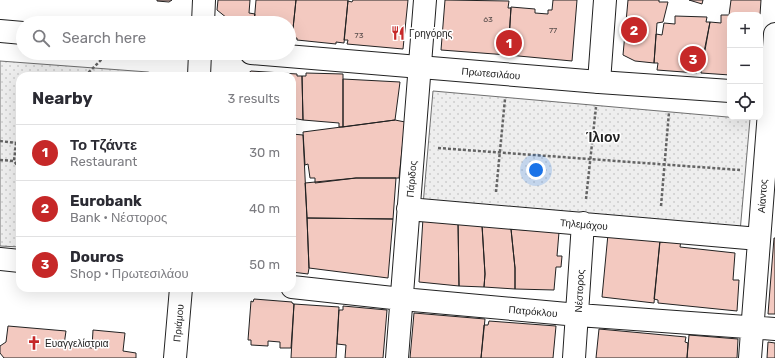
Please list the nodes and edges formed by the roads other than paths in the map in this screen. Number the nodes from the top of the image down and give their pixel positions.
1 (204, 0) edge
2 (425, 0) edge
3 (605, 0) edge
4 (203, 16) edge
5 (0, 30) edge
6 (16, 32) edge
7 (775, 34) edge
8 (296, 57) edge
9 (200, 60) edge
10 (420, 67) junction
11 (199, 72) edge
12 (599, 82) junction
13 (727, 91) edge
14 (768, 94) edge
15 (408, 209) junction
16 (583, 223) junction
17 (759, 239) junction
18 (0, 259) edge
19 (16, 261) edge
20 (296, 286) edge
21 (181, 292) edge
22 (402, 299) junction
23 (578, 315) junction
24 (752, 328) junction
25 (775, 329) edge
26 (175, 358) edge
27 (397, 358) edge
28 (574, 358) edge
29 (750, 358) edge

1 - 4 street
2 - 10 street, Πάριδος
3 - 12 street
5 - 6 street
7 - 14 street, Αίαντος
8 - 10 street, Πρωτεσιλάου
9 - 11 street
10 - 12 street, Πρωτεσιλάου
10 - 15 street, Πάριδος
12 - 13 street, Πρωτεσιλάου
14 - 17 street, Αίαντος
15 - 16 street, Τηλεμάχου
15 - 22 street, Πάριδος
16 - 17 street, Τηλεμάχου
16 - 23 street, Νέστορος
17 - 24 street, Αίαντος
18 - 19 street
20 - 22 street, Πατρόκλου
21 - 26 street, Πριάμου
22 - 23 street, Πατρόκλου
22 - 27 street, Πάριδος
23 - 24 street, Πατρόκλου
23 - 28 street, Νέστορος
24 - 25 street, Πατρόκλου
24 - 29 street, Αίαντος

